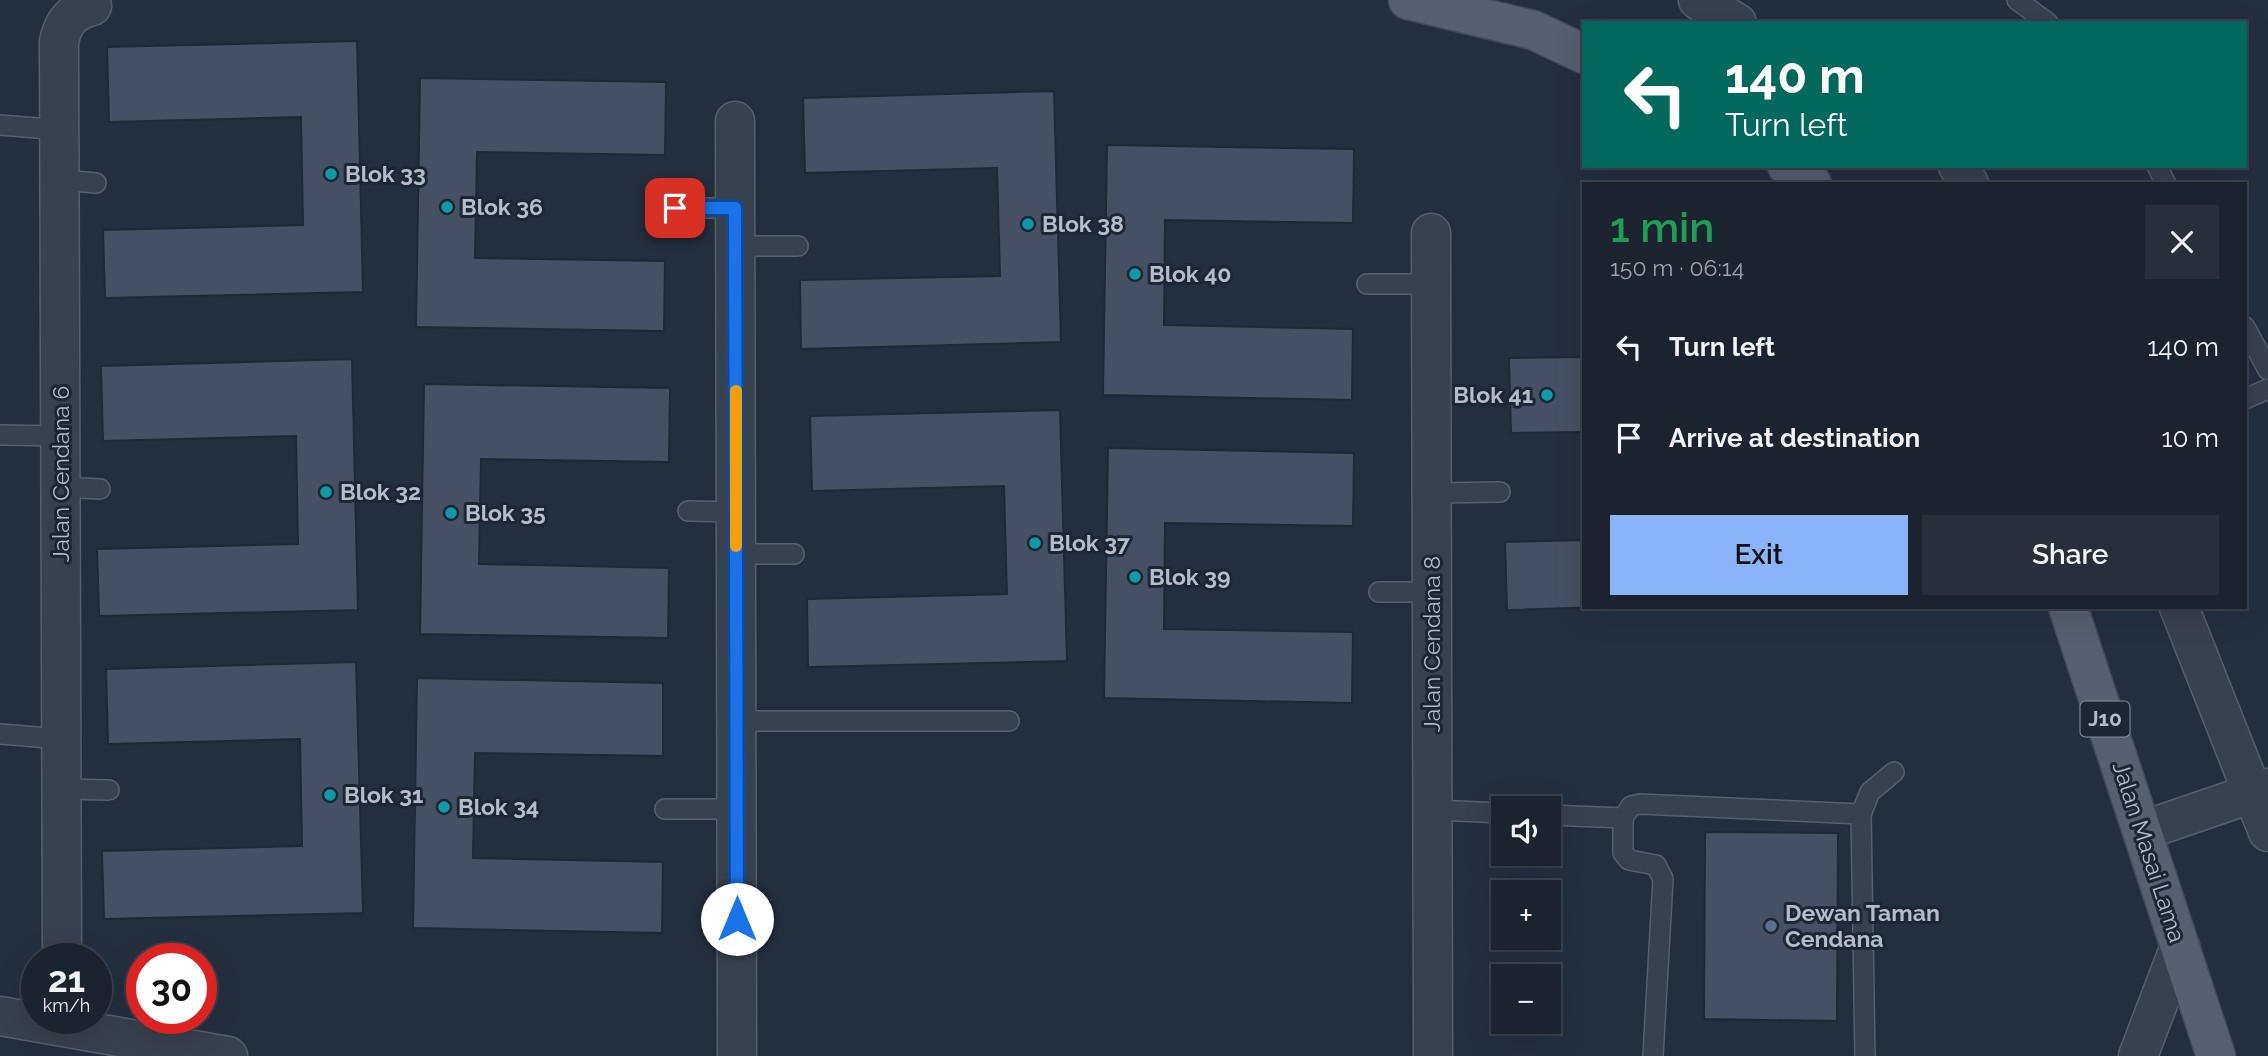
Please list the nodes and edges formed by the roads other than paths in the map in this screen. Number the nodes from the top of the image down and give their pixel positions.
1 (1408, 0) edge
2 (1698, 0) edge
3 (2017, 0) edge
4 (92, 6) dead end
5 (1519, 13) edge
6 (1734, 21) edge
7 (2045, 21) edge
8 (1582, 53) edge
9 (735, 121) dead end
10 (0, 125) edge
11 (61, 130) junction
12 (1790, 168) edge
13 (1809, 182) edge
14 (675, 208) dead end
15 (735, 208) junction
16 (1431, 233) dead end
17 (735, 246) junction
18 (798, 246) dead end
19 (1367, 284) dead end
20 (1431, 284) junction
21 (2247, 331) edge
22 (2268, 370) edge
23 (2268, 389) edge
24 (2247, 398) edge
25 (0, 435) edge
26 (61, 436) junction
27 (61, 487) junction
28 (100, 489) dead end
29 (1500, 492) dead end
30 (1432, 493) junction
31 (688, 512) dead end
32 (736, 512) junction
33 (736, 554) junction
34 (794, 554) dead end
35 (1379, 592) dead end
36 (1432, 593) junction
37 (2069, 609) edge
38 (2180, 609) edge
39 (1009, 721) dead end
40 (737, 722) junction
41 (0, 734) edge
42 (62, 739) junction
43 (1894, 772) dead end
44 (62, 789) junction
45 (109, 790) dead end
46 (2260, 790) edge
47 (665, 809) dead end
48 (736, 809) junction
49 (1433, 810) junction
50 (1491, 812) edge
51 (1861, 814) junction
52 (1561, 815) edge
53 (1623, 818) junction
54 (2142, 831) junction
55 (2268, 832) edge
56 (62, 943) edge
57 (2180, 946) junction
58 (0, 1016) edge
59 (21, 1018) edge
60 (112, 1032) edge
61 (228, 1056) edge
62 (737, 1056) edge
63 (1433, 1056) edge
64 (1653, 1056) edge
65 (1865, 1056) edge
66 (2137, 1056) edge
67 (2216, 1056) edge

1 - 5 main road
2 - 6 street
3 - 7 lane
4 - 11 street, Jalan Cendana 6
5 - 8 main road
9 - 15 street
10 - 11 lane
11 - 26 street, Jalan Cendana 6
12 - 13 main road
14 - 15 lane
15 - 17 street
16 - 20 street, Jalan Cendana 8
17 - 18 lane
17 - 32 street
19 - 20 lane
20 - 30 street, Jalan Cendana 8
21 - 22 lane
23 - 24 lane
25 - 26 lane
26 - 27 street, Jalan Cendana 6
27 - 28 lane
27 - 42 street, Jalan Cendana 6
29 - 30 lane
30 - 36 street, Jalan Cendana 8
31 - 32 lane
32 - 33 street
33 - 34 lane
33 - 40 street
35 - 36 lane
36 - 49 street, Jalan Cendana 8
37 - 54 main road, Jalan Masai Lama / J10
38 - 46 street
39 - 40 lane
40 - 48 street
41 - 42 lane
42 - 44 street, Jalan Cendana 6
43 - 51 lane
44 - 45 lane
44 - 56 street, Jalan Cendana 6
46 - 54 street
46 - 55 street
47 - 48 lane
48 - 62 street
49 - 50 lane
49 - 63 street, Jalan Cendana 8
51 - 53 lane
51 - 65 lane
52 - 53 lane
53 - 64 lane
54 - 57 main road, Jalan Masai Lama / J10
57 - 66 street
57 - 67 main road, Jalan Masai Lama / J10
58 - 59 street
60 - 61 street

